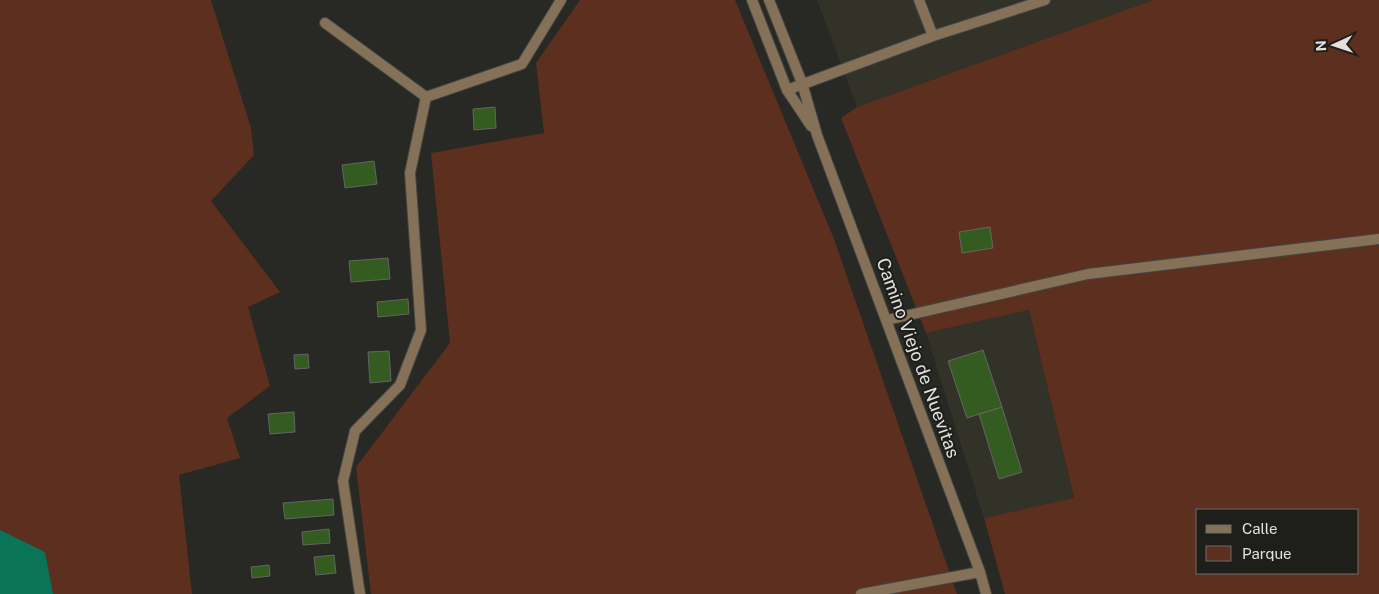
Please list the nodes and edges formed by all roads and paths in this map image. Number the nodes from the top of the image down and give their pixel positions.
1 (561, 0) edge
2 (752, 0) edge
3 (769, 0) edge
4 (919, 0) edge
5 (1044, 0) edge
6 (326, 23) dead end
7 (933, 36) junction
8 (802, 83) junction
9 (787, 90) junction
10 (426, 97) junction
11 (818, 135) junction
12 (1379, 239) edge
13 (887, 320) junction
14 (980, 572) junction
15 (360, 594) edge
16 (861, 594) edge
17 (986, 594) edge

1 - 10 street
2 - 9 street, Camino Viejo de Nuevitas
3 - 8 street, Camino Viejo de Nuevitas
4 - 7 street
5 - 7 street
6 - 10 street
7 - 8 street
8 - 9 street
8 - 11 street, Camino Viejo de Nuevitas
9 - 11 street, Camino Viejo de Nuevitas
10 - 15 street
11 - 13 street, Camino Viejo de Nuevitas
12 - 13 street
13 - 14 street, Camino Viejo de Nuevitas
14 - 16 street
14 - 17 street, Camino Viejo de Nuevitas

